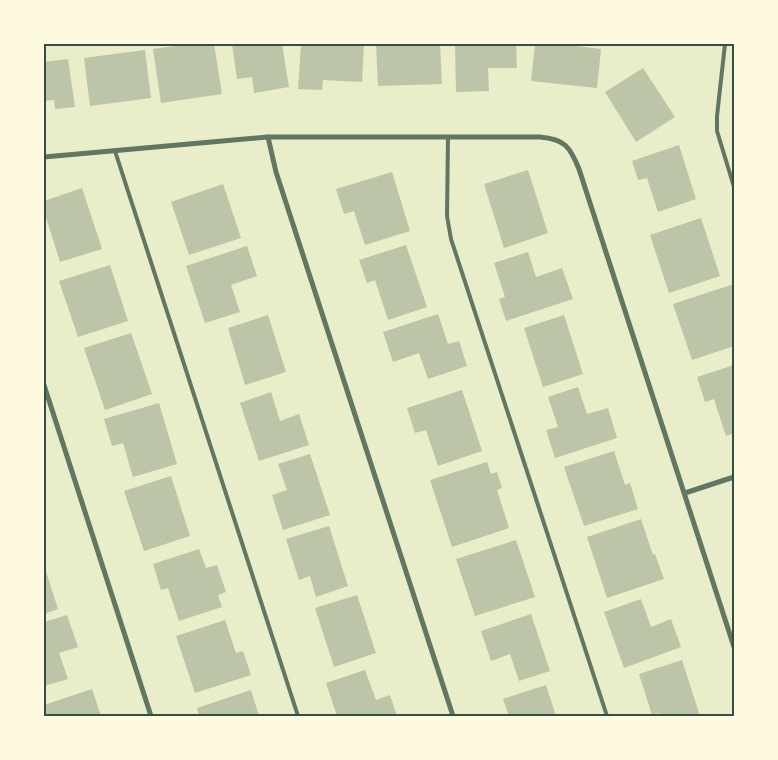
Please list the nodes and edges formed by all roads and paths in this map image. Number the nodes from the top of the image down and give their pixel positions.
1 (725, 44) edge
2 (268, 137) junction
3 (448, 137) junction
4 (115, 151) junction
5 (44, 157) edge
6 (734, 187) edge
7 (44, 385) edge
8 (734, 477) edge
9 (685, 493) junction
10 (734, 647) edge
11 (151, 716) edge
12 (298, 716) edge
13 (453, 716) edge
14 (606, 716) edge

1 - 6 lane
2 - 3 street
2 - 4 street
2 - 13 street
3 - 9 street
3 - 14 lane
4 - 5 street
4 - 12 lane
7 - 11 street
8 - 9 street
9 - 10 street

